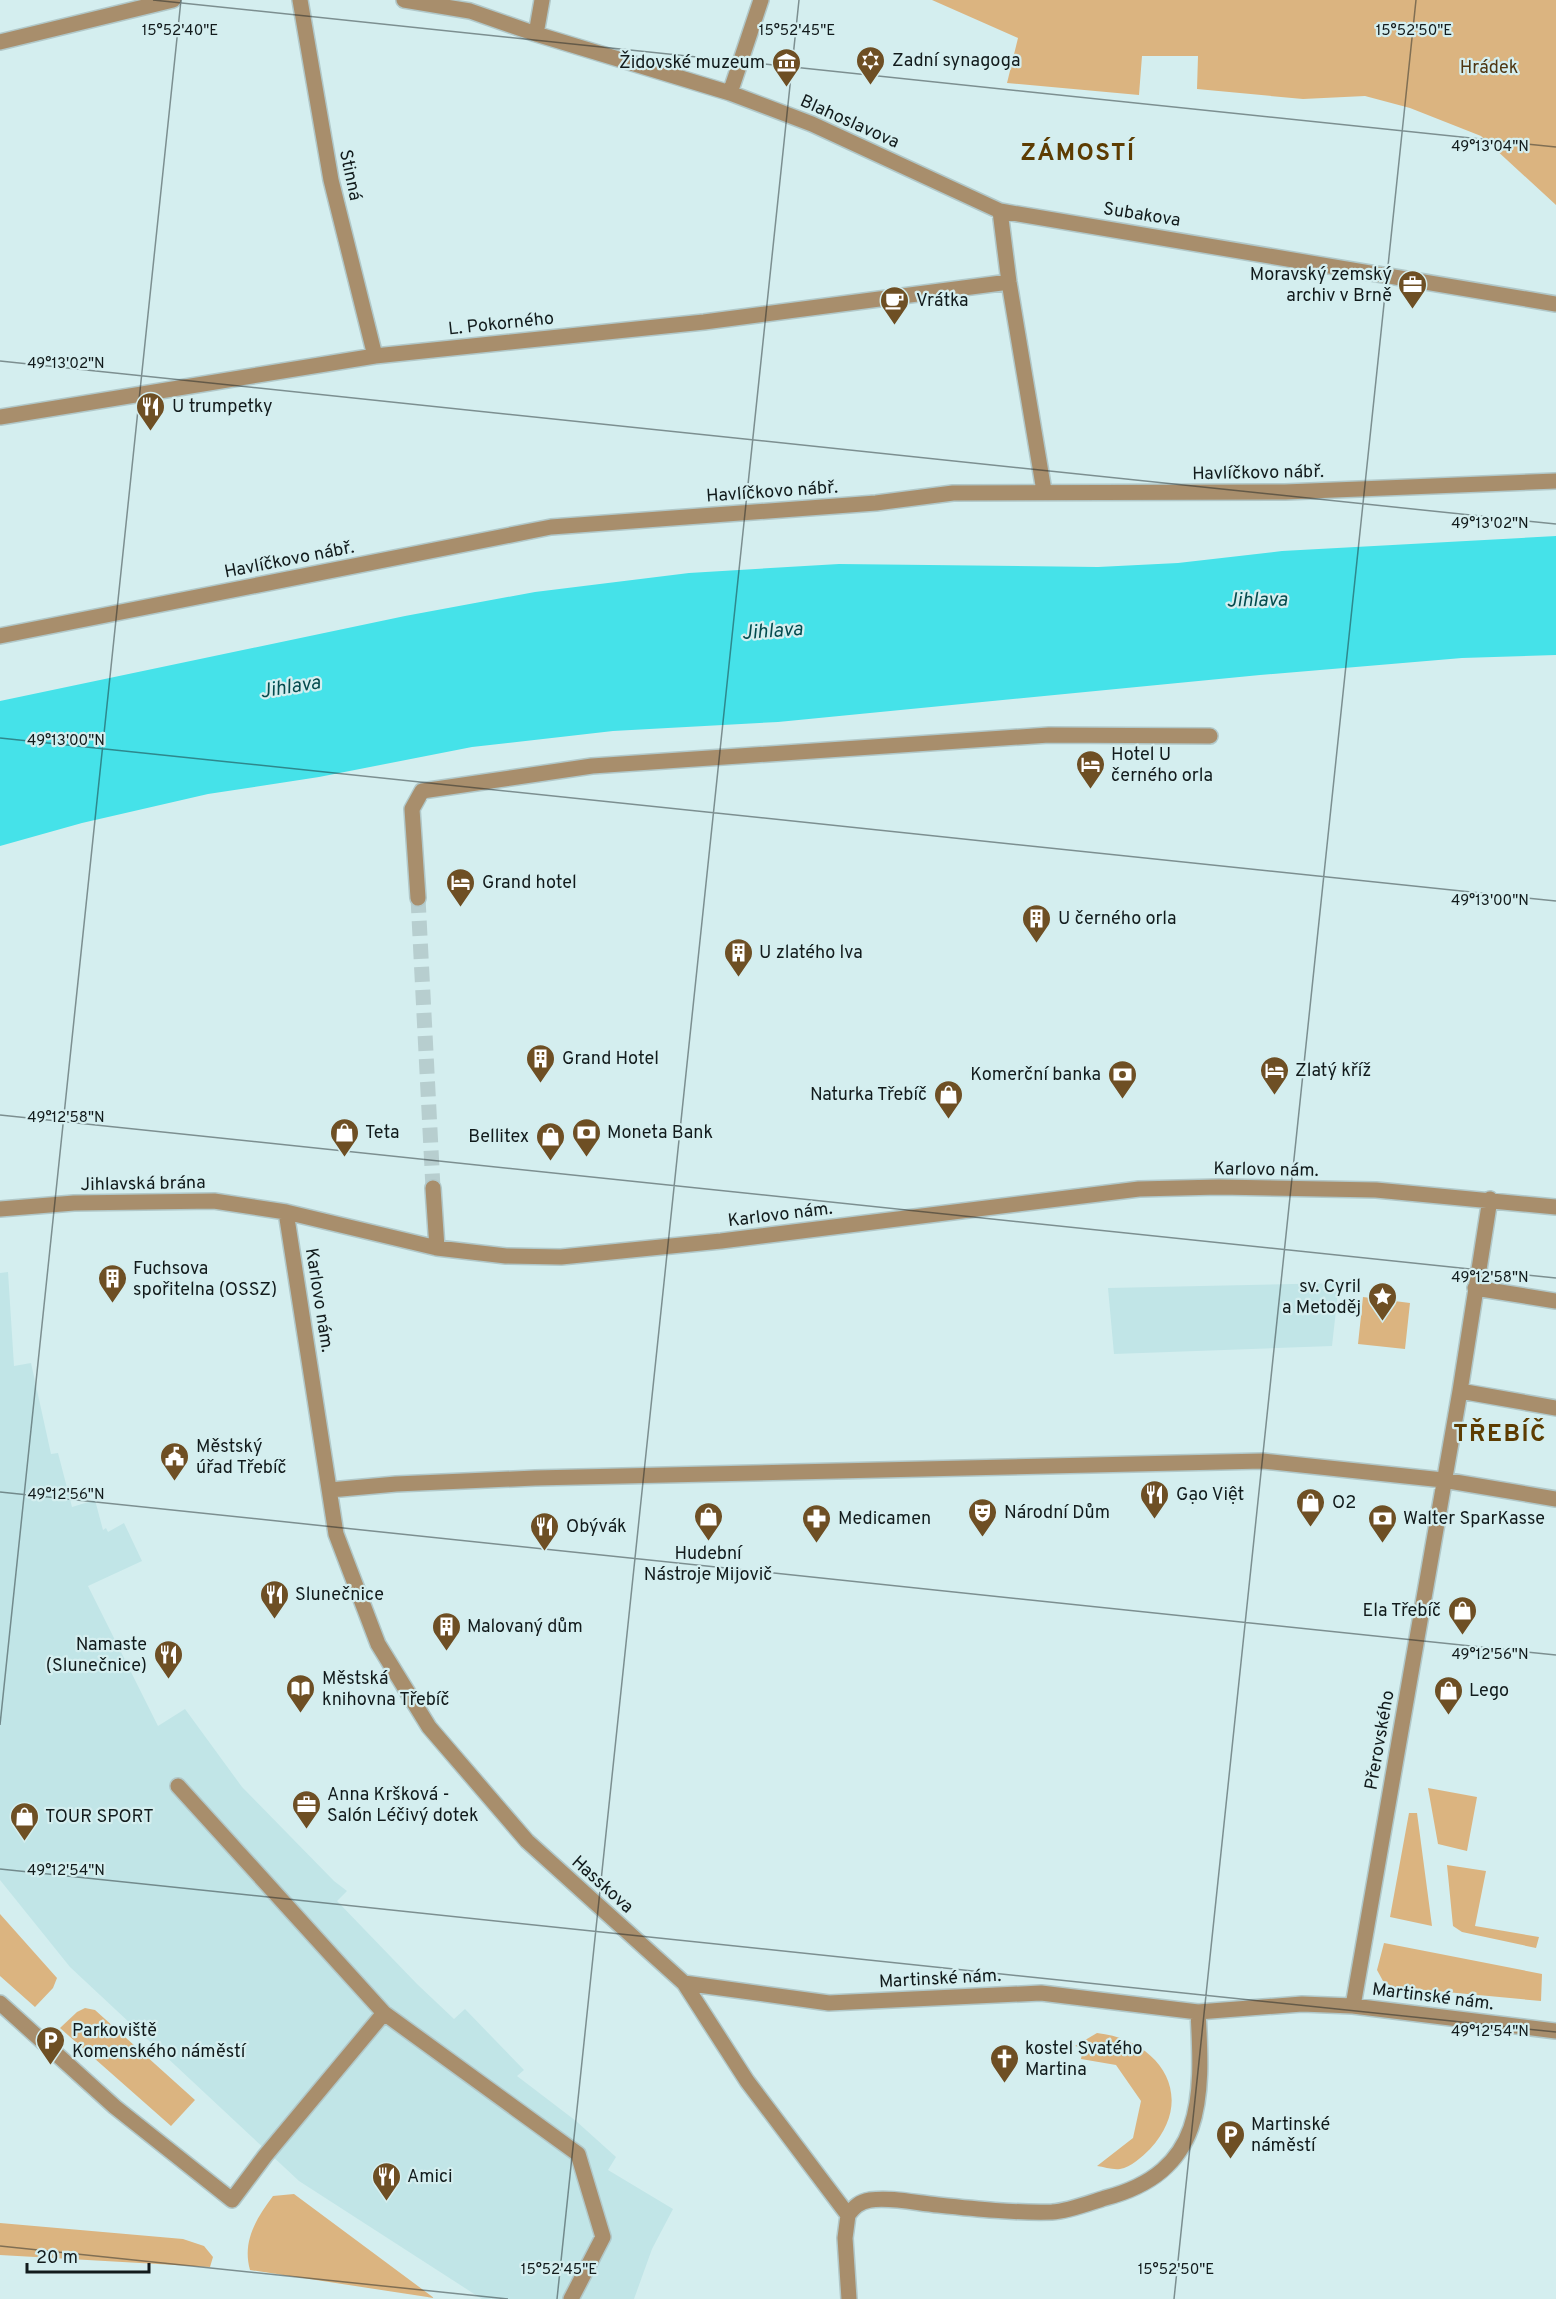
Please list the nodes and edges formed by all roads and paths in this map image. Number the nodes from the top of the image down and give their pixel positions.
1 (173, 0) edge
2 (300, 0) edge
3 (404, 0) edge
4 (542, 0) edge
5 (761, 0) edge
6 (536, 34) junction
7 (0, 42) edge
8 (730, 93) junction
9 (1000, 211) junction
10 (1009, 282) junction
11 (1556, 304) edge
12 (375, 356) junction
13 (0, 417) edge
14 (1556, 481) edge
15 (1044, 491) junction
16 (0, 636) edge
17 (1210, 736) dead end
18 (418, 897) tunnel mouth
19 (434, 1188) tunnel mouth
20 (1490, 1199) junction
21 (1556, 1207) edge
22 (0, 1209) edge
23 (286, 1212) junction
24 (437, 1248) junction
25 (1476, 1288) junction
26 (1556, 1301) edge
27 (1460, 1391) junction
28 (1556, 1408) edge
29 (1443, 1480) junction
30 (330, 1490) junction
31 (1556, 1499) edge
32 (178, 1786) dead end
33 (684, 1983) junction
34 (0, 2003) edge
35 (1353, 2006) junction
36 (1198, 2012) junction
37 (384, 2013) junction
38 (1556, 2031) edge
39 (848, 2215) junction
40 (571, 2299) edge
41 (849, 2299) edge

1 - 7 street
2 - 12 street, Stinná
3 - 6 street, Blahoslavova
4 - 6 street
5 - 8 street
6 - 8 street, Blahoslavova
8 - 9 street, Blahoslavova
9 - 10 street
9 - 11 street, Subakova
10 - 12 street, L. Pokorného
10 - 15 street
12 - 13 street, L. Pokorného
14 - 15 street, Havlíčkovo nábř.
15 - 16 street, Havlíčkovo nábř.
17 - 18 street
19 - 24 street
20 - 21 street, Karlovo nám.
20 - 24 street, Karlovo nám.
20 - 25 street
22 - 23 street, Jihlavská brána
23 - 24 street, Karlovo nám.
23 - 30 street, Karlovo nám.
25 - 26 street
25 - 27 street
27 - 28 street
27 - 29 street
29 - 30 street
29 - 31 street
29 - 35 street, Přerovského
30 - 33 street, Hasskova
32 - 37 street
33 - 36 street, Martinské nám.
33 - 39 street, Hasskova
34 - 37 street
35 - 36 street, Martinské nám.
35 - 38 street, Martinské nám.
36 - 39 street
37 - 40 street
39 - 41 street

